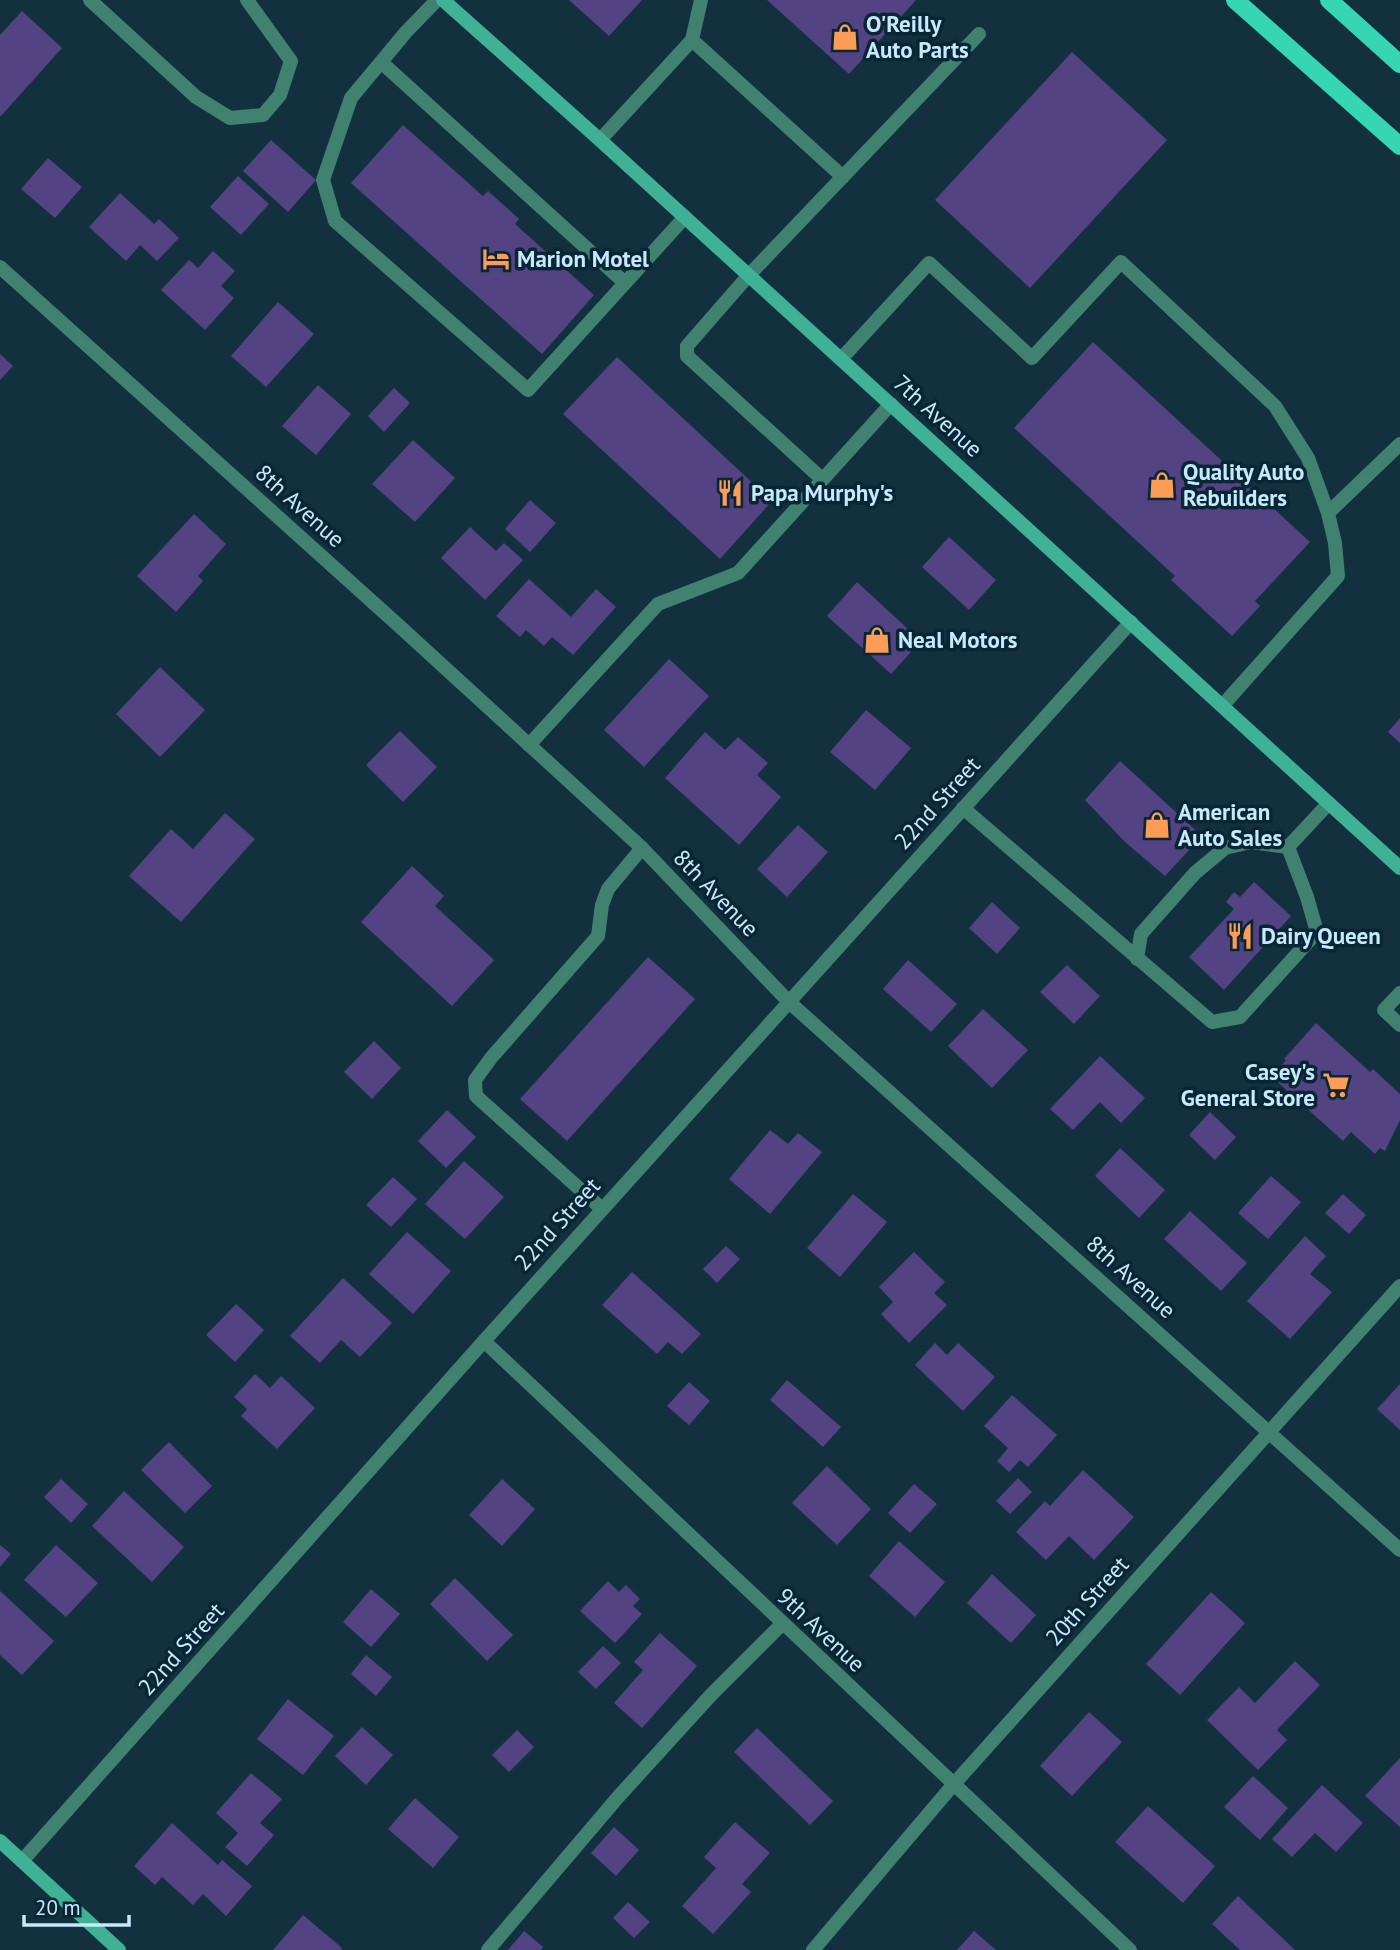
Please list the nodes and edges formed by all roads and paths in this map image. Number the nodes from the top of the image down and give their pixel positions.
1 (90, 0) edge
2 (247, 0) edge
3 (437, 0) edge
4 (443, 0) edge
5 (701, 0) edge
6 (1235, 0) edge
7 (1329, 0) edge
8 (979, 34) dead end
9 (692, 40) junction
10 (381, 62) junction
11 (1400, 64) edge
12 (600, 140) junction
13 (1400, 146) edge
14 (843, 177) junction
15 (685, 217) junction
16 (0, 267) edge
17 (749, 275) junction
18 (625, 283) junction
19 (841, 359) junction
20 (891, 404) junction
21 (1400, 444) edge
22 (822, 480) junction
23 (1328, 513) junction
24 (1131, 622) junction
25 (1223, 705) junction
26 (529, 745) junction
27 (1329, 803) junction
28 (963, 808) junction
29 (642, 848) junction
30 (1288, 848) junction
31 (1400, 868) edge
32 (1137, 959) junction
33 (1400, 993) edge
34 (788, 1001) junction
35 (1400, 1025) edge
36 (602, 1209) junction
37 (1400, 1286) edge
38 (484, 1341) junction
39 (1269, 1431) junction
40 (1400, 1550) edge
41 (782, 1624) junction
42 (953, 1785) junction
43 (0, 1841) edge
44 (22, 1861) junction
45 (119, 1950) edge
46 (488, 1950) edge
47 (813, 1950) edge
48 (1130, 1950) edge

1 - 2 street
3 - 10 street
4 - 12 main road, 7th Avenue
5 - 9 street
6 - 13 main road
7 - 11 main road
8 - 14 street
9 - 12 street
9 - 14 street
10 - 18 street
10 - 18 street
12 - 15 main road, 7th Avenue
14 - 17 street
15 - 17 main road, 7th Avenue
15 - 18 street
16 - 26 street, 8th Avenue
17 - 19 main road, 7th Avenue
17 - 22 street
19 - 20 main road, 7th Avenue
19 - 23 street
20 - 22 street
20 - 24 main road, 7th Avenue
21 - 23 street
22 - 26 street
23 - 25 street
24 - 25 main road, 7th Avenue
24 - 28 street, 22nd Street
25 - 27 main road, 7th Avenue
26 - 29 street, 8th Avenue
27 - 30 street
27 - 31 main road, 7th Avenue
28 - 32 street
28 - 34 street, 22nd Street
29 - 34 street, 8th Avenue
29 - 36 street
30 - 32 street
30 - 32 street
33 - 35 street
34 - 36 street, 22nd Street
34 - 39 street, 8th Avenue
36 - 38 street, 22nd Street
37 - 39 street, 20th Street
38 - 41 street, 9th Avenue
38 - 44 street, 22nd Street
39 - 40 street, 8th Avenue
39 - 42 street, 20th Street
41 - 42 street, 9th Avenue
41 - 46 street
42 - 47 street, 20th Street
42 - 48 street, 9th Avenue
43 - 44 main road
44 - 45 main road

